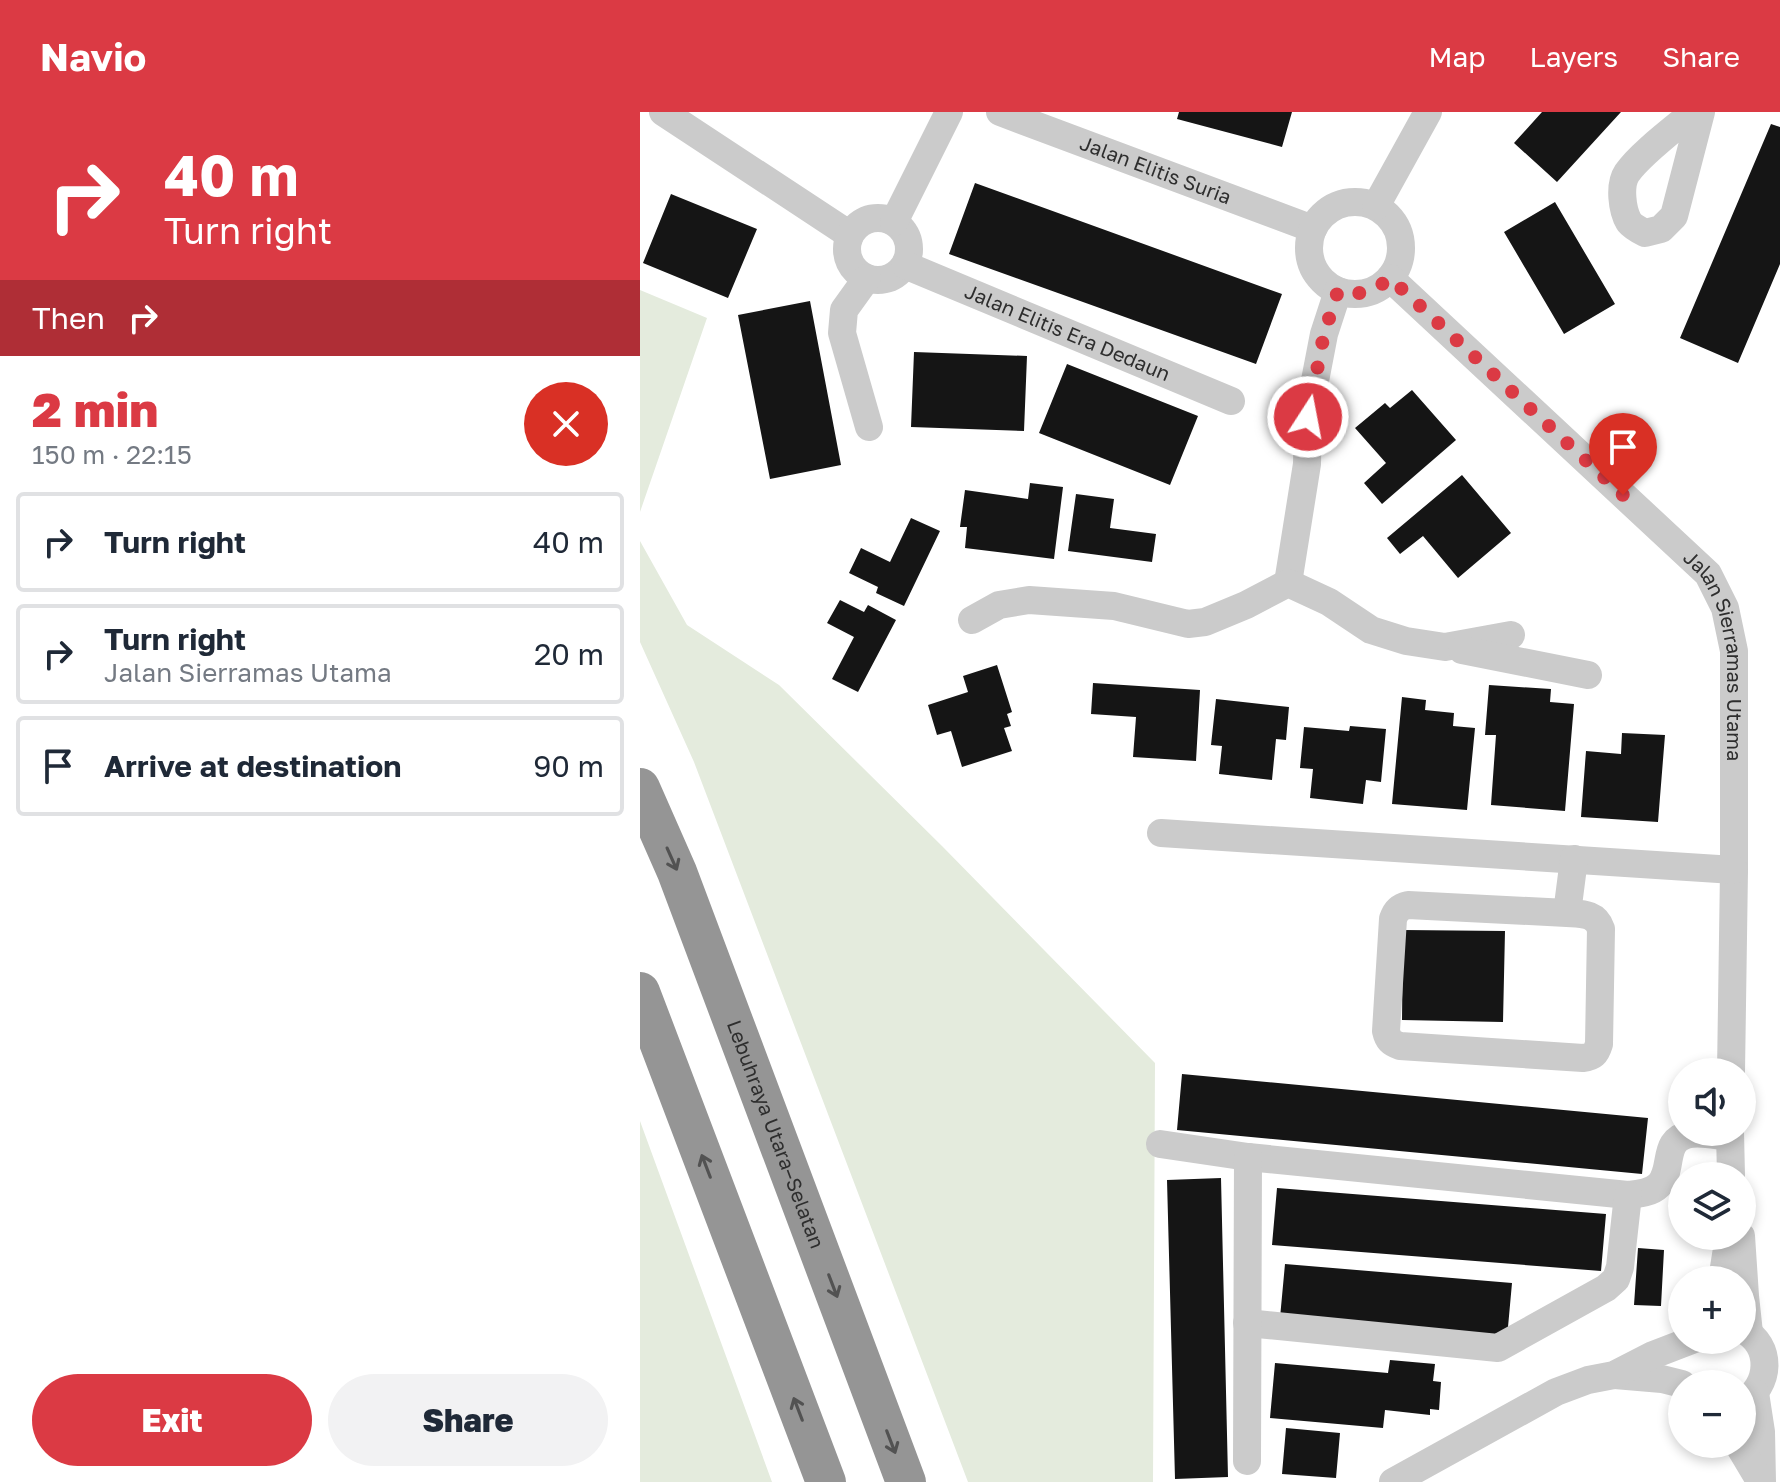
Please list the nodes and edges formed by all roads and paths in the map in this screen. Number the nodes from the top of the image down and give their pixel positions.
1 (663, 112) edge
2 (949, 112) edge
3 (1000, 112) edge
4 (1428, 112) edge
5 (1694, 112) edge
6 (1701, 112) edge
7 (1376, 206) junction
8 (894, 222) junction
9 (1313, 229) junction
10 (850, 235) junction
11 (905, 265) junction
12 (867, 278) junction
13 (1390, 278) junction
14 (1338, 291) junction
15 (1231, 401) dead end
16 (869, 427) dead end
17 (1288, 583) junction
18 (972, 620) dead end
19 (1511, 635) dead end
20 (1445, 647) junction
21 (1588, 675) dead end
22 (640, 788) edge
23 (1161, 833) dead end
24 (1574, 859) junction
25 (1734, 870) junction
26 (1567, 913) junction
27 (640, 992) edge
28 (1731, 1058) edge
29 (1160, 1144) dead end
30 (1672, 1146) edge
31 (1248, 1157) junction
32 (1628, 1195) junction
33 (1247, 1323) junction
34 (1756, 1341) edge
35 (1668, 1349) edge
36 (1614, 1375) junction
37 (1668, 1380) edge
38 (1756, 1389) edge
39 (1756, 1418) edge
40 (1746, 1458) edge
41 (1247, 1461) dead end
42 (826, 1482) edge
43 (906, 1482) edge
44 (1393, 1482) edge
45 (1761, 1482) edge

1 - 10 street
2 - 8 street
3 - 9 street, Jalan Elitis Suria
4 - 7 street
5 - 6 street
7 - 9 street
7 - 13 street
8 - 10 street
8 - 11 street
9 - 14 street
10 - 12 street
11 - 12 street
11 - 15 street, Jalan Elitis Era Dedaun
12 - 16 street
13 - 14 street
13 - 25 street, Jalan Sierramas Utama
14 - 17 street
17 - 18 street
17 - 20 street
19 - 20 street
20 - 21 street
22 -> 43 highway, Lebuhraya Utara–Selatan
23 - 24 street
24 - 25 street
24 - 26 street
25 - 28 street, Jalan Sierramas Utama
26 - 26 street
42 -> 27 highway
29 - 31 street
30 - 32 street
31 - 32 street
31 - 33 street
32 - 33 street
33 - 41 street
34 - 38 street
35 - 36 street
36 - 37 street
36 - 44 street
39 - 45 street
40 - 45 street

